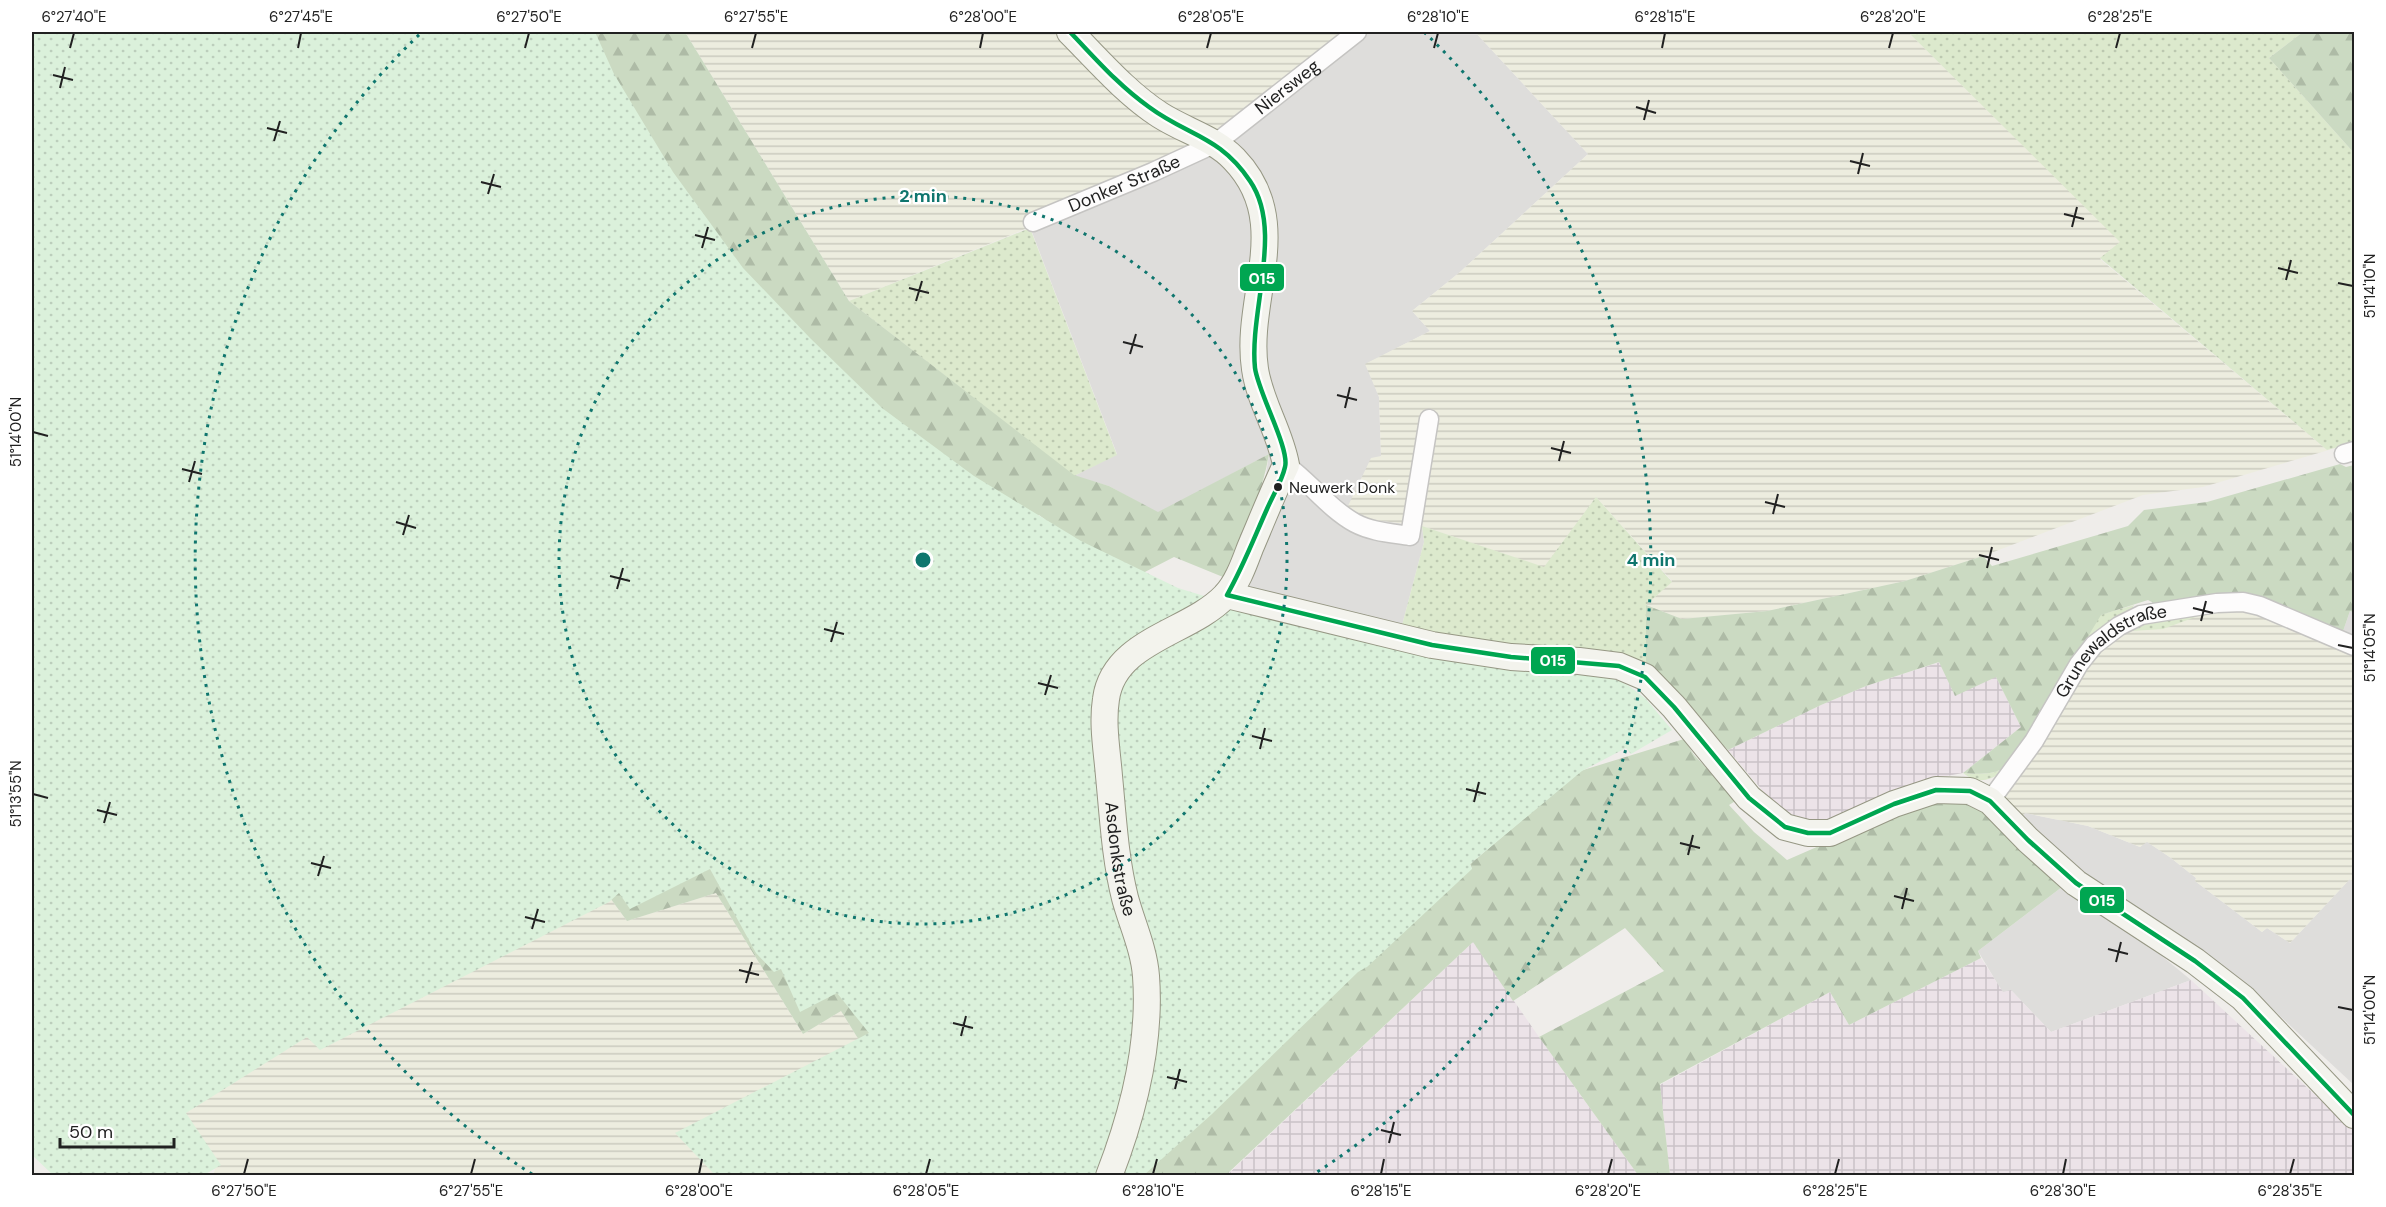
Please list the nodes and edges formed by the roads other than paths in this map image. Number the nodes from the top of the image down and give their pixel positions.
1 (1070, 32) edge
2 (1357, 32) edge
3 (1216, 143) junction
4 (1033, 222) dead end
5 (1429, 419) dead end
6 (1286, 465) junction
7 (1227, 595) junction
8 (2355, 646) edge
9 (1990, 801) junction
10 (2355, 1115) edge
11 (1109, 1176) edge

1 - 3 street, Donker Straße
2 - 3 street, Niersweg
3 - 4 street, Donker Straße
3 - 6 street, Donker Straße
5 - 6 street
6 - 7 street
7 - 9 street
7 - 11 street, Asdonkstraße
8 - 9 street, Grunewaldstraße
9 - 10 street

